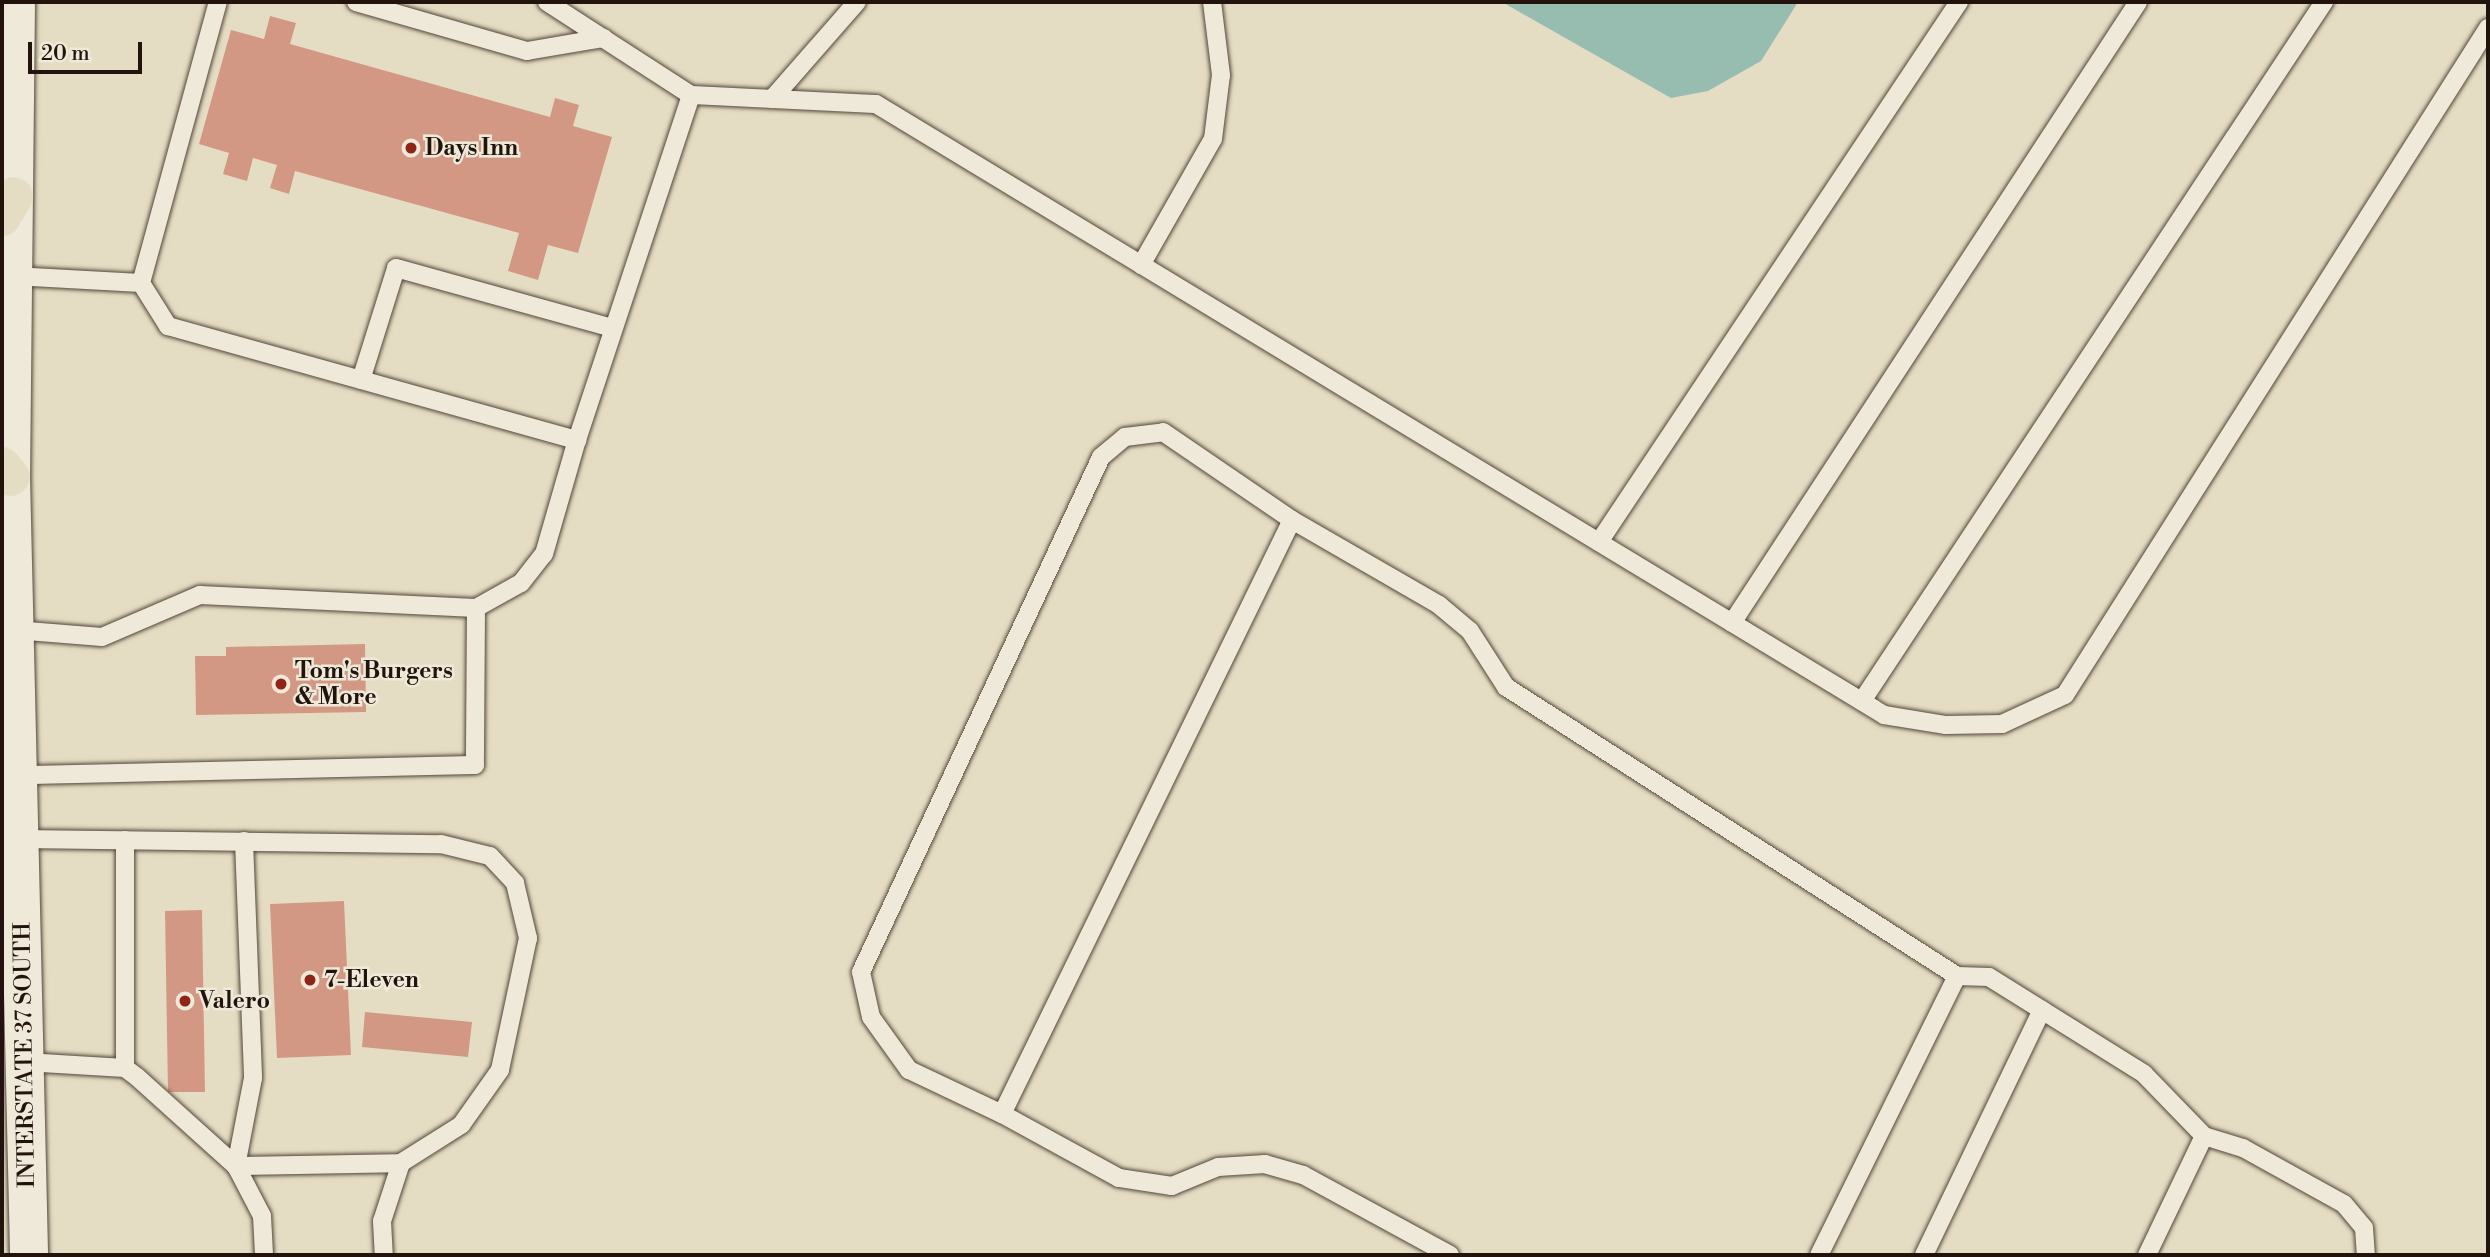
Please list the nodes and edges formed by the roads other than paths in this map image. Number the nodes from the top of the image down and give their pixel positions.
1 (16, 2) edge
2 (218, 2) edge
3 (356, 2) edge
4 (547, 2) edge
5 (857, 2) edge
6 (1212, 2) edge
7 (1959, 2) edge
8 (2138, 2) edge
9 (2324, 2) edge
10 (2488, 28) edge
11 (604, 38) junction
12 (691, 95) junction
13 (772, 99) junction
14 (8, 206) edge
15 (1141, 265) junction
16 (13, 276) junction
17 (141, 283) junction
18 (613, 328) junction
19 (361, 380) junction
20 (577, 440) junction
21 (6, 472) edge
22 (1292, 520) junction
23 (1599, 542) junction
24 (476, 608) junction
25 (1732, 623) junction
26 (15, 630) junction
27 (1862, 701) junction
28 (18, 775) junction
29 (20, 839) junction
30 (125, 840) junction
31 (244, 841) junction
32 (1957, 976) junction
33 (2042, 1010) junction
34 (25, 1062) junction
35 (125, 1068) junction
36 (1002, 1114) junction
37 (2204, 1136) junction
38 (401, 1163) junction
39 (236, 1166) junction
40 (1443, 1254) edge
41 (29, 1255) edge
42 (264, 1255) edge
43 (384, 1255) edge
44 (1819, 1255) edge
45 (1924, 1255) edge
46 (2147, 1255) edge
47 (2366, 1255) edge

1 - 14 street, INTERSTATE 37 SOUTH
2 - 17 lane
3 - 11 lane
4 - 11 lane
5 - 13 lane
6 - 15 lane
7 - 23 lane
8 - 25 lane
9 - 27 lane
10 - 27 lane
11 - 12 lane
12 - 13 lane
12 - 18 lane
13 - 15 lane
14 - 16 street, INTERSTATE 37 SOUTH
15 - 23 lane
16 - 17 lane
16 - 21 street, INTERSTATE 37 SOUTH
17 - 19 lane
18 - 19 lane
18 - 20 lane
19 - 20 lane
20 - 24 lane
21 - 26 street, INTERSTATE 37 SOUTH
22 - 32 lane
22 - 36 lane
22 - 36 lane
23 - 25 lane
24 - 26 lane
24 - 28 lane
25 - 27 lane
26 - 28 street, INTERSTATE 37 SOUTH
28 - 29 street, INTERSTATE 37 SOUTH
29 - 30 lane
29 - 34 street, INTERSTATE 37 SOUTH
30 - 31 lane
30 - 35 lane
31 - 38 lane
31 - 39 lane
32 - 33 lane
32 - 44 lane
33 - 37 lane
33 - 45 lane
34 - 35 lane
34 - 41 street, INTERSTATE 37 SOUTH
35 - 39 lane
36 - 40 lane
37 - 46 lane
37 - 47 lane
38 - 39 lane
38 - 43 lane
39 - 42 lane

